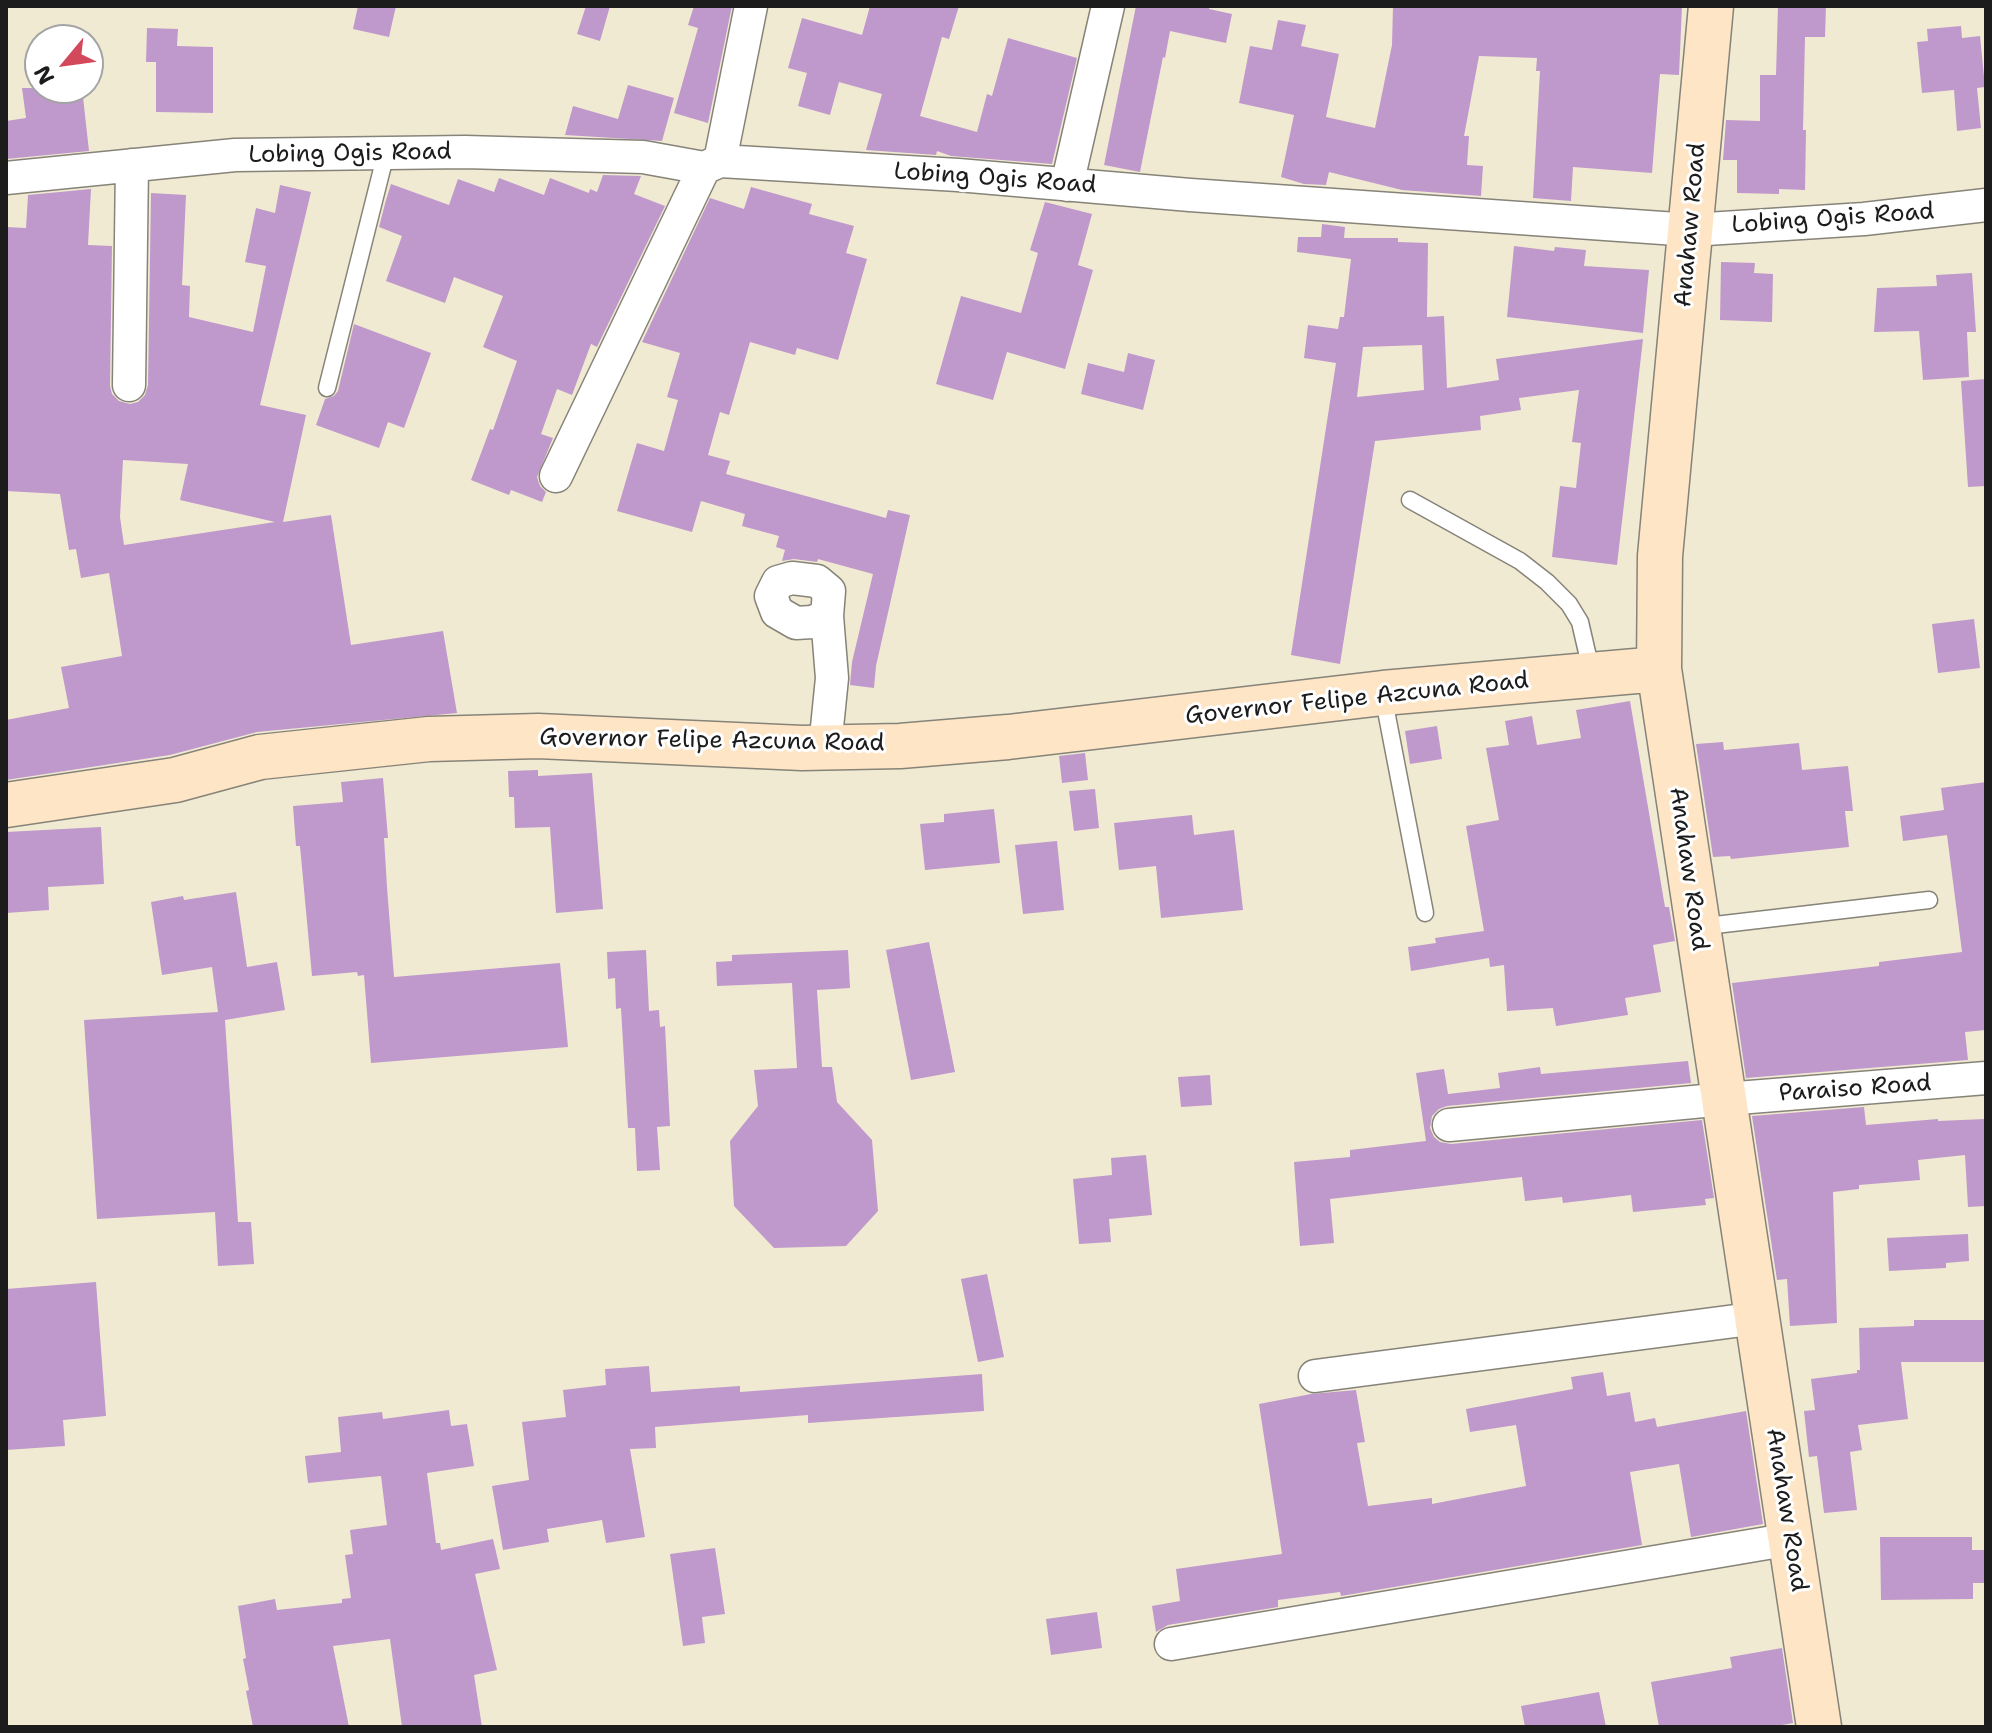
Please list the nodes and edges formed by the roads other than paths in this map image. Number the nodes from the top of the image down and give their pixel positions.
1 (751, 6) edge
2 (1108, 6) edge
3 (1711, 6) edge
4 (386, 153) junction
5 (712, 164) junction
6 (132, 165) junction
7 (6, 178) edge
8 (1067, 185) junction
9 (1986, 205) edge
10 (1691, 230) junction
11 (129, 385) dead end
12 (327, 388) dead end
13 (556, 476) dead end
14 (1410, 500) dead end
15 (827, 616) dead end
16 (1659, 669) junction
17 (1593, 675) junction
18 (1383, 693) junction
19 (825, 747) junction
20 (6, 805) edge
21 (1929, 900) dead end
22 (1425, 913) dead end
23 (1696, 927) junction
24 (1986, 1078) edge
25 (1725, 1099) junction
26 (1449, 1125) dead end
27 (1758, 1318) junction
28 (1315, 1376) dead end
29 (1791, 1539) junction
30 (1171, 1644) dead end
31 (1819, 1727) edge

1 - 5 street
2 - 8 street
3 - 10 street, Anahaw Road
4 - 5 street, Lobing Ogis Road
4 - 6 street, Lobing Ogis Road
4 - 12 lane
5 - 8 street, Lobing Ogis Road
5 - 13 street
6 - 7 street, Lobing Ogis Road
6 - 11 street
8 - 10 street, Lobing Ogis Road
9 - 10 street, Lobing Ogis Road
10 - 16 street, Anahaw Road
14 - 17 lane
15 - 19 street
16 - 17 street, Governor Felipe Azcuna Road
16 - 23 street, Anahaw Road
17 - 18 street, Governor Felipe Azcuna Road
18 - 19 street, Governor Felipe Azcuna Road
18 - 22 lane
19 - 20 street, Governor Felipe Azcuna Road
21 - 23 lane
23 - 25 street, Anahaw Road
24 - 25 street, Paraiso Road
25 - 26 street, Paraiso Road
25 - 27 street, Anahaw Road
27 - 28 street
27 - 29 street, Anahaw Road
29 - 30 street
29 - 31 street, Anahaw Road

